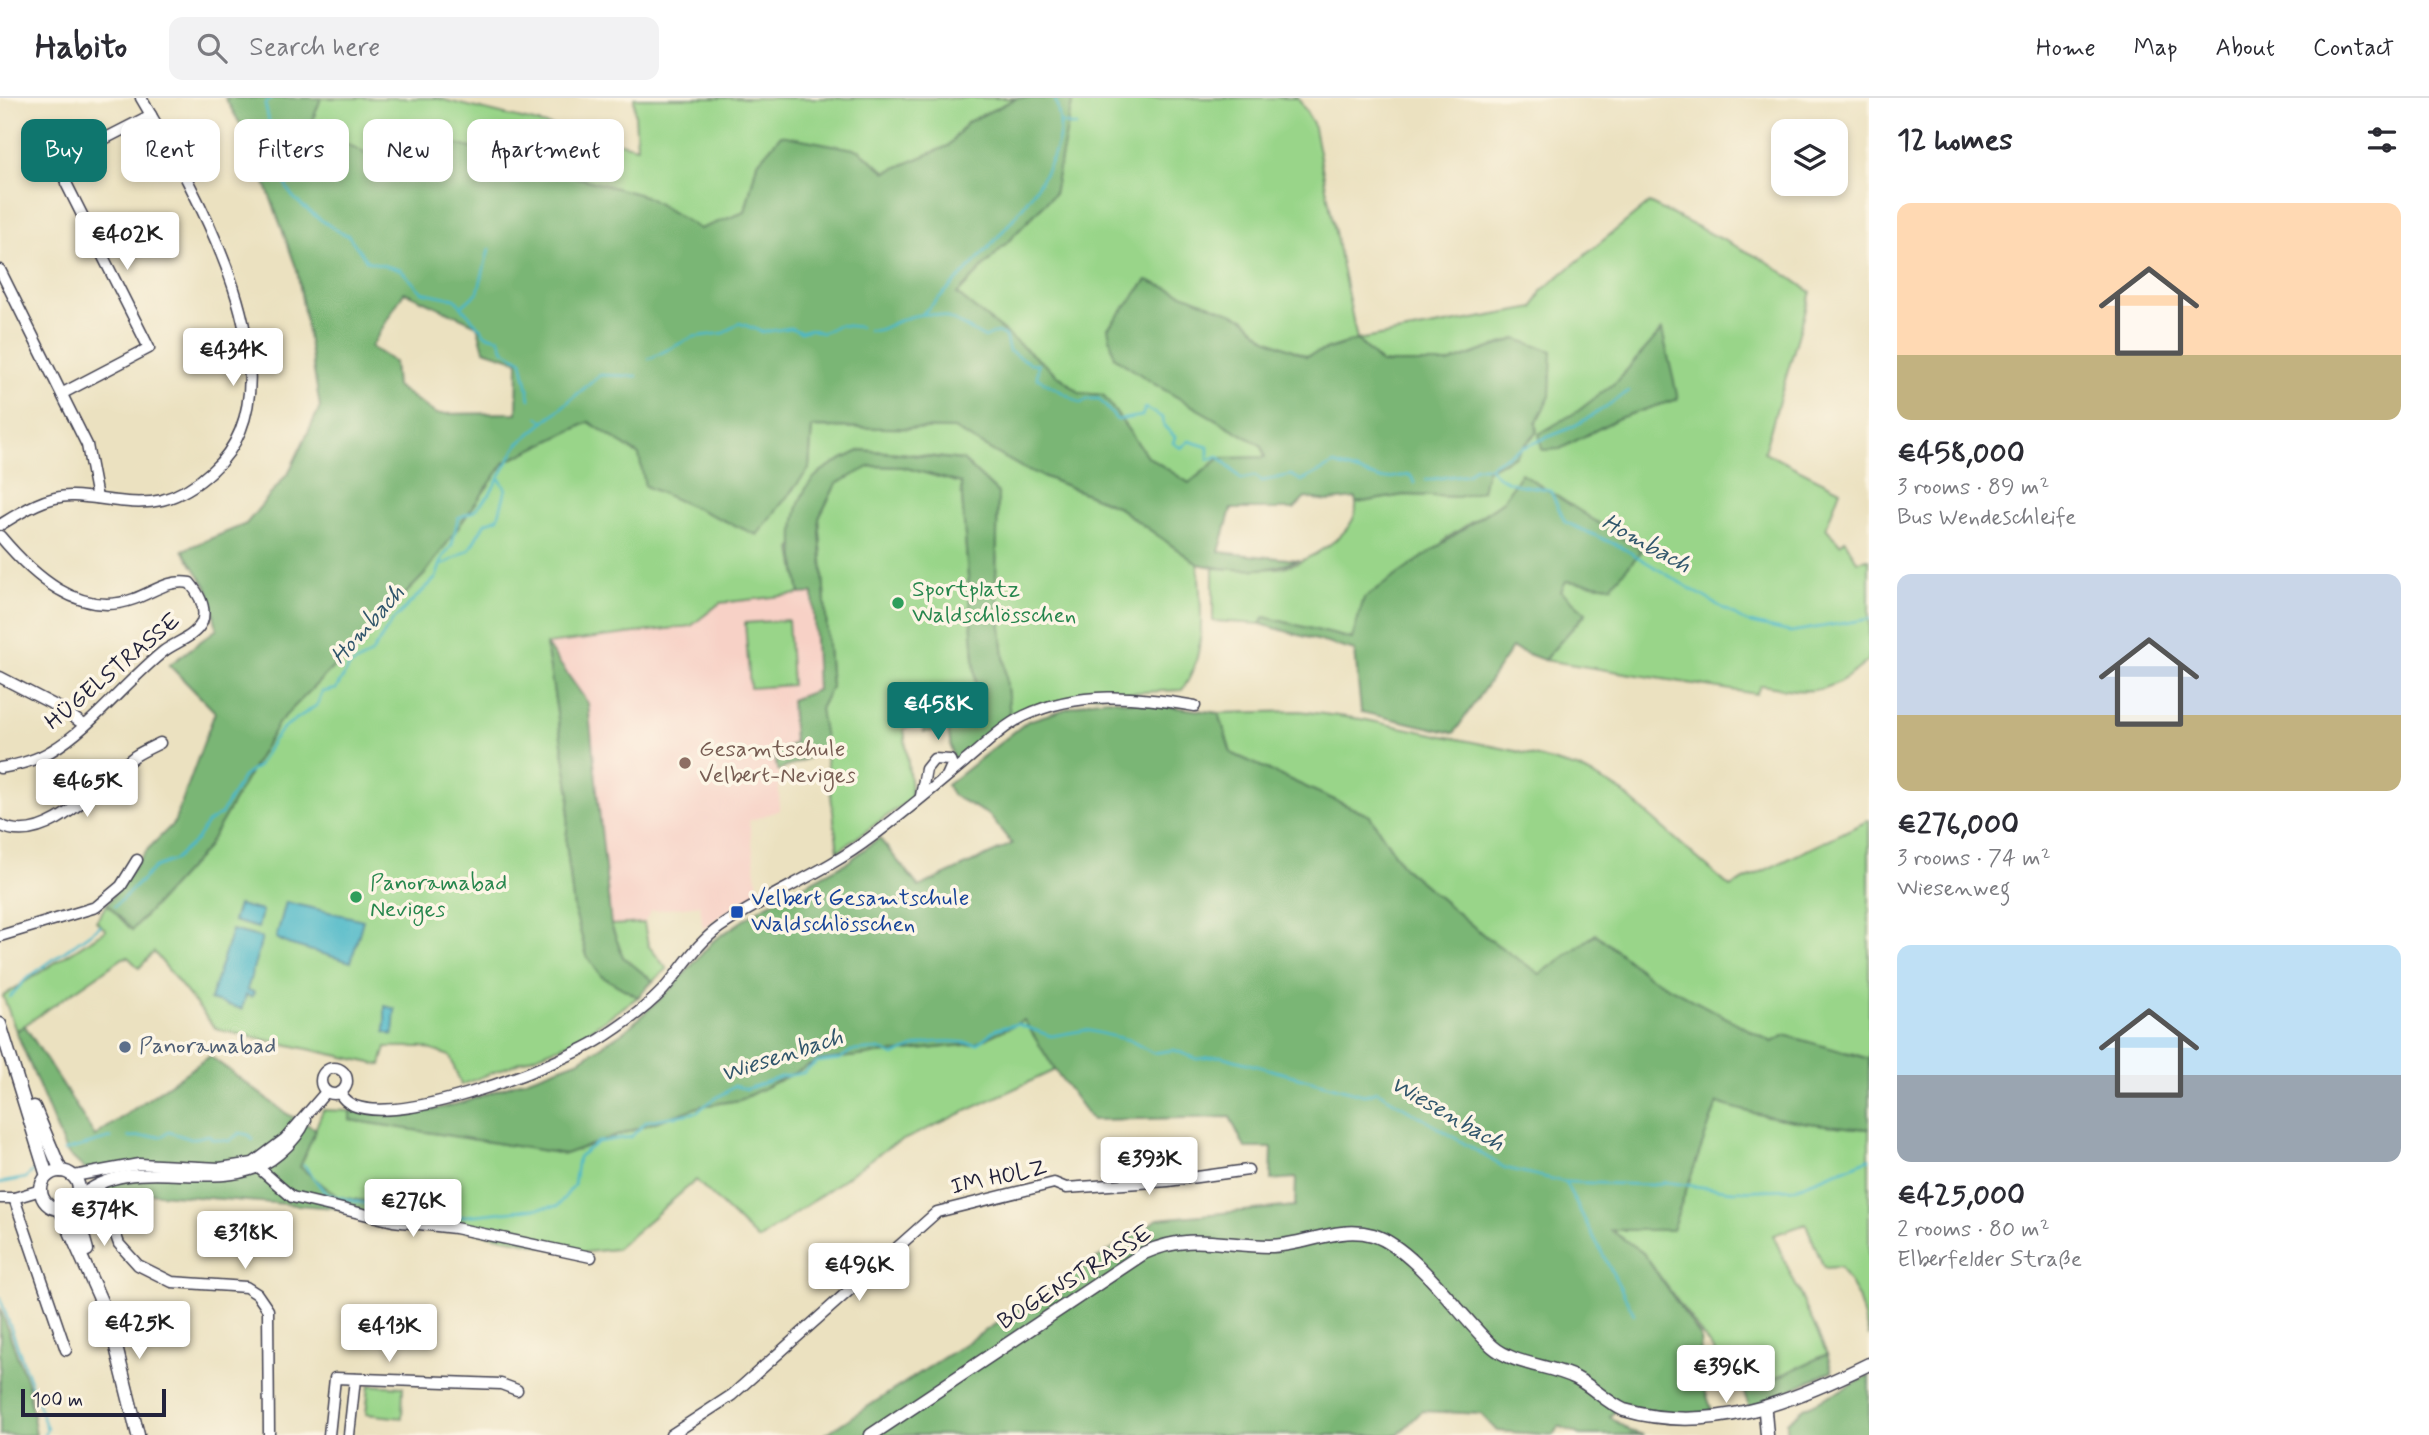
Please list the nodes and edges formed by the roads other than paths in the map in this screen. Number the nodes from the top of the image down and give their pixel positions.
1 (141, 98) edge
2 (151, 115) junction
3 (0, 270) edge
4 (62, 393) junction
5 (97, 498) junction
6 (0, 525) edge
7 (0, 536) edge
8 (0, 677) edge
9 (1195, 706) dead end
10 (83, 724) junction
11 (160, 743) dead end
12 (0, 768) edge
13 (947, 777) junction
14 (921, 796) junction
15 (0, 825) edge
16 (137, 860) dead end
17 (0, 936) edge
18 (0, 1024) edge
19 (6, 1044) junction
20 (326, 1092) junction
21 (340, 1093) junction
22 (255, 1166) junction
23 (1248, 1170) dead end
24 (61, 1171) junction
25 (47, 1176) junction
26 (74, 1177) junction
27 (98, 1185) junction
28 (38, 1194) junction
29 (14, 1198) junction
30 (0, 1199) edge
31 (76, 1201) junction
32 (60, 1209) junction
33 (591, 1257) dead end
34 (101, 1297) junction
35 (66, 1350) dead end
36 (1869, 1364) edge
37 (355, 1379) junction
38 (517, 1390) dead end
39 (1765, 1412) junction
40 (138, 1435) edge
41 (269, 1435) edge
42 (329, 1435) edge
43 (349, 1435) edge
44 (671, 1435) edge
45 (871, 1435) edge
46 (1767, 1435) edge

1 - 2 street
2 - 4 street
2 - 5 street
3 - 4 street
4 - 5 street
5 - 6 street
7 - 10 street, HÜGELSTRASSE
8 - 10 street
9 - 13 street
10 - 12 street, HÜGELSTRASSE
11 - 15 street
13 - 14 street
13 - 14 street
14 - 21 street
16 - 17 street
18 - 19 main road
19 - 24 main road
19 - 25 main road
20 - 21 street
20 - 21 street
20 - 22 street
22 - 26 street
22 - 27 street
22 - 33 street
23 - 44 street, IM HOLZ
24 - 25 main road
24 - 26 main road
25 - 28 main road
26 - 31 main road
27 - 31 street
27 - 41 street
28 - 29 street
28 - 32 main road
29 - 30 street
29 - 35 street
31 - 32 main road
31 - 34 main road
32 - 34 main road
34 - 40 main road
36 - 39 main road, BOGENSTRASSE
37 - 38 street
37 - 42 street
37 - 43 street
39 - 45 main road, BOGENSTRASSE
39 - 46 main road

